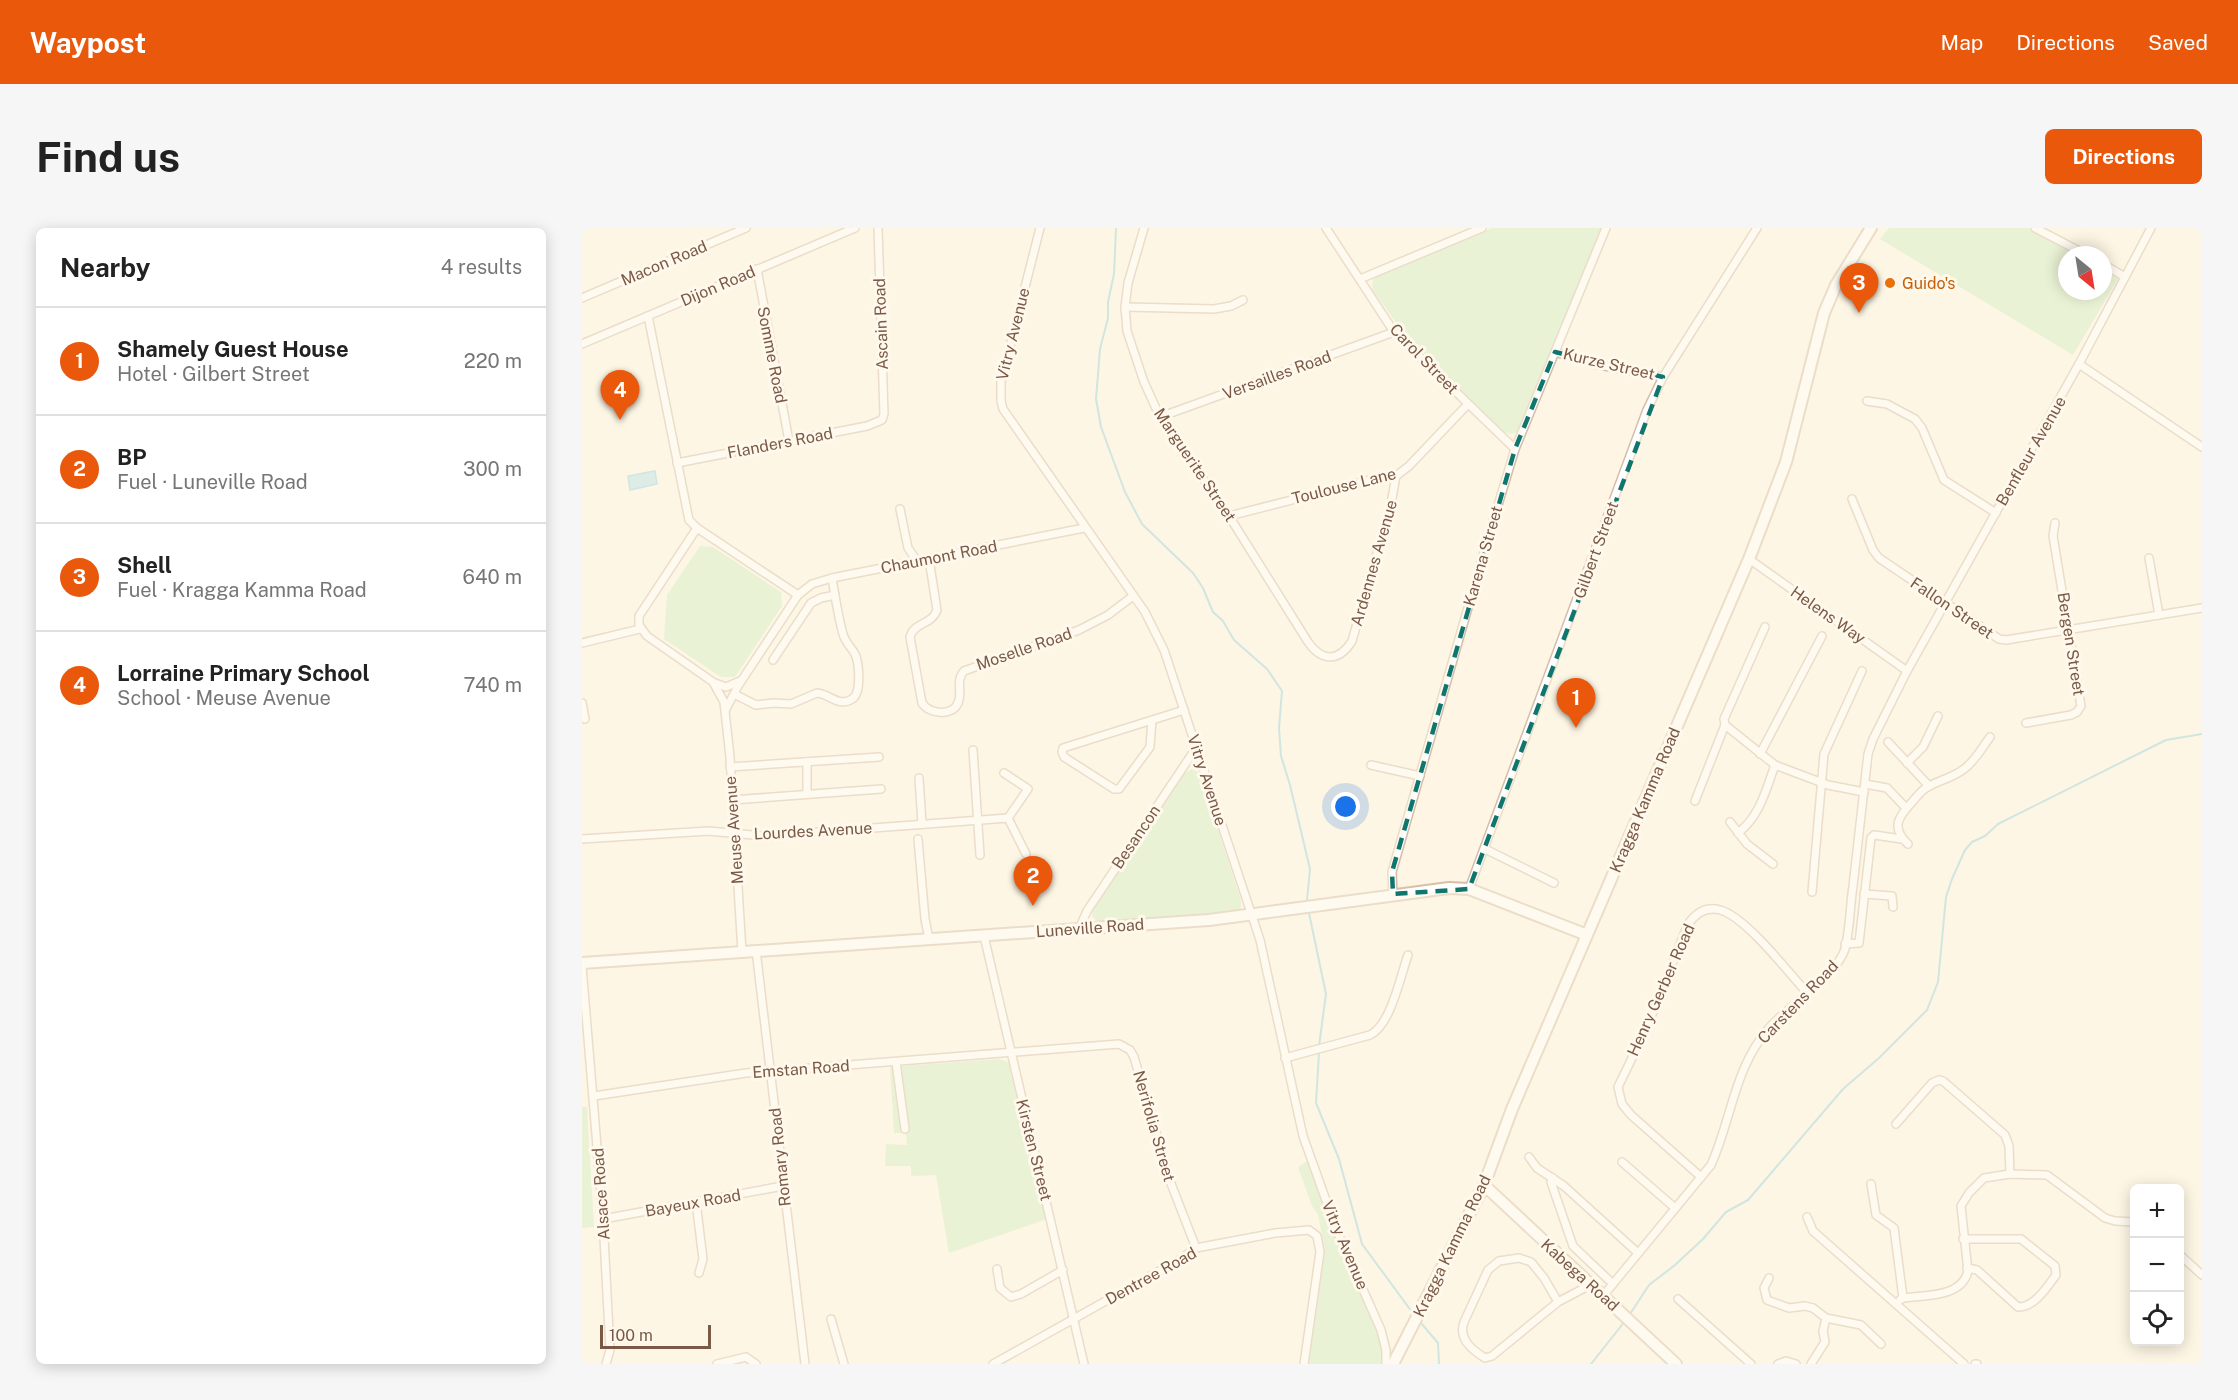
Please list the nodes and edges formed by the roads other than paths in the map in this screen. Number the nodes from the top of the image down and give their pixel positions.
1 (746, 228) edge
2 (855, 228) edge
3 (878, 228) edge
4 (1040, 228) edge
5 (1144, 228) edge
6 (1326, 228) edge
7 (1482, 228) edge
8 (1606, 228) edge
9 (1757, 228) edge
10 (1871, 228) edge
11 (2035, 228) edge
12 (2151, 228) edge
13 (2070, 246) edge
14 (757, 269) junction
15 (2112, 269) edge
16 (2125, 277) junction
17 (1360, 279) junction
18 (582, 298) edge
19 (1244, 300) dead end
20 (1125, 307) junction
21 (648, 316) junction
22 (1394, 332) junction
23 (582, 344) edge
24 (1555, 352) junction
25 (2079, 364) junction
26 (1663, 377) junction
27 (1868, 401) dead end
28 (1468, 404) junction
29 (1160, 417) junction
30 (882, 420) joint
31 (789, 441) junction
32 (2202, 447) edge
33 (1515, 448) junction
34 (677, 463) junction
35 (1396, 476) junction
36 (1852, 499) dead end
37 (900, 509) dead end
38 (1996, 513) junction
39 (1229, 516) junction
40 (2055, 523) dead end
41 (697, 528) junction
42 (1084, 528) junction
43 (2149, 558) dead end
44 (929, 559) junction
45 (1749, 559) junction
46 (917, 561) junction
47 (832, 578) junction
48 (798, 595) junction
49 (834, 595) junction
50 (1133, 596) junction
51 (1946, 603) junction
52 (2202, 608) edge
53 (2159, 615) junction
54 (1765, 627) dead end
55 (640, 629) junction
56 (2070, 631) junction
57 (1822, 636) dead end
58 (582, 643) edge
59 (1347, 649) joint
60 (773, 660) dead end
61 (1862, 671) dead end
62 (1907, 671) junction
63 (742, 680) junction
64 (712, 682) junction
65 (734, 694) junction
66 (582, 703) edge
67 (726, 709) junction
68 (1184, 710) junction
69 (1938, 716) dead end
70 (585, 719) dead end
71 (1152, 720) junction
72 (2026, 723) dead end
73 (1725, 725) junction
74 (1990, 737) dead end
75 (1888, 742) dead end
76 (1196, 748) junction
77 (973, 750) dead end
78 (1760, 754) junction
79 (879, 757) dead end
80 (807, 762) junction
81 (1907, 763) junction
82 (1371, 765) dead end
83 (1775, 765) junction
84 (730, 767) junction
85 (1004, 773) dead end
86 (1420, 776) junction
87 (919, 778) dead end
88 (1822, 783) junction
89 (1929, 786) junction
90 (1864, 788) junction
91 (880, 789) dead end
92 (807, 794) junction
93 (732, 800) junction
94 (1695, 801) dead end
95 (1906, 808) junction
96 (1008, 818) junction
97 (978, 821) junction
98 (1730, 822) dead end
99 (922, 824) junction
100 (733, 833) junction
101 (1738, 833) junction
102 (582, 839) edge
103 (918, 839) dead end
104 (1485, 849) junction
105 (1026, 854) dead end
106 (980, 855) dead end
107 (1773, 864) dead end
108 (1554, 883) dead end
109 (1470, 889) junction
110 (1812, 892) dead end
111 (1393, 894) junction
112 (1864, 894) junction
113 (1893, 907) dead end
114 (1252, 915) junction
115 (1080, 929) junction
116 (984, 936) junction
117 (1587, 936) junction
118 (929, 939) junction
119 (1845, 944) junction
120 (756, 950) junction
121 (742, 952) junction
122 (1408, 955) dead end
123 (582, 965) edge
124 (1807, 993) junction
125 (1010, 1053) junction
126 (1285, 1058) junction
127 (896, 1062) junction
128 (770, 1071) junction
129 (594, 1096) junction
130 (1896, 1124) dead end
131 (905, 1129) dead end
132 (1529, 1156) dead end
133 (1622, 1162) dead end
134 (2010, 1174) junction
135 (1701, 1177) junction
136 (1553, 1178) junction
137 (1870, 1184) dead end
138 (1484, 1185) junction
139 (783, 1186) junction
140 (696, 1202) junction
141 (1675, 1208) junction
142 (1807, 1217) dead end
143 (603, 1219) junction
144 (2130, 1222) edge
145 (1963, 1239) junction
146 (1319, 1241) joint
147 (1196, 1248) junction
148 (1638, 1253) junction
149 (2184, 1259) edge
150 (1967, 1268) junction
151 (997, 1269) dead end
152 (1063, 1270) junction
153 (699, 1274) dead end
154 (2202, 1275) edge
155 (1769, 1278) dead end
156 (1613, 1284) junction
157 (1590, 1285) junction
158 (1606, 1298) junction
159 (1903, 1298) junction
160 (1678, 1299) dead end
161 (1558, 1302) junction
162 (1897, 1304) junction
163 (1826, 1318) junction
164 (831, 1319) dead end
165 (1074, 1319) junction
166 (1881, 1344) dead end
167 (606, 1364) edge
168 (717, 1364) edge
169 (756, 1364) edge
170 (805, 1364) edge
171 (844, 1364) edge
172 (993, 1364) edge
173 (1084, 1364) edge
174 (1304, 1364) edge
175 (1386, 1364) edge
176 (1393, 1364) edge
177 (1676, 1364) edge
178 (1751, 1364) edge
179 (1778, 1364) edge
180 (1796, 1364) edge
181 (1811, 1364) edge
182 (1964, 1364) edge

1 - 18 street, Macon Road
2 - 14 street, Dijon Road
3 - 30 street, Ascain Road
4 - 42 street, Vitry Avenue
5 - 20 street, Marguerite Street
6 - 17 street, Carol Street
7 - 17 street
8 - 24 street, Karena Street
9 - 26 street, Gilbert Street
10 - 45 street, Kragga Kamma Road
11 - 13 street
12 - 16 street, Benfleur Avenue
14 - 21 street, Dijon Road
14 - 31 street, Somme Road
15 - 16 street
16 - 25 street, Benfleur Avenue
17 - 22 street, Carol Street
19 - 20 street
20 - 29 street, Marguerite Street
21 - 23 street, Dijon Road
21 - 34 street
22 - 28 street, Carol Street
22 - 29 street, Versailles Road
24 - 26 street, Kurze Street
24 - 33 street, Karena Street
25 - 32 street
25 - 38 street, Benfleur Avenue
26 - 104 street, Gilbert Street
27 - 38 street
28 - 33 street, Carol Street
28 - 35 street, Toulouse Lane
29 - 39 street, Marguerite Street
30 - 31 street, Flanders Road
31 - 34 street, Flanders Road
33 - 86 street, Karena Street
34 - 41 street
35 - 39 street, Toulouse Lane
35 - 59 street, Ardennes Avenue
36 - 51 street, Fallon Street
37 - 46 street
38 - 51 street, Benfleur Avenue
39 - 59 street, Marguerite Street
40 - 56 street, Bergen Street
41 - 48 street
41 - 55 street
42 - 44 street, Chaumont Road
42 - 50 street, Vitry Avenue
43 - 53 street
44 - 46 street, Chaumont Road
44 - 50 street, Moselle Road
45 - 62 street, Helens Way
45 - 117 street, Kragga Kamma Road
46 - 47 street, Chaumont Road
47 - 48 street, Chaumont Road
47 - 49 street
48 - 63 street
49 - 60 street
49 - 65 street
50 - 68 street, Vitry Avenue
51 - 56 street, Fallon Street
51 - 62 street, Benfleur Avenue
52 - 53 street, Fallon Street
53 - 56 street, Fallon Street
54 - 73 street
55 - 58 street
55 - 64 street, Meuse Avenue
56 - 72 street, Bergen Street
57 - 78 street
61 - 88 street
62 - 90 street, Carstens Road
63 - 64 street
63 - 65 street
64 - 67 street, Meuse Avenue
65 - 67 street
66 - 70 street
67 - 84 street, Meuse Avenue
68 - 71 street
68 - 76 street, Vitry Avenue
69 - 81 street
71 - 71 street
73 - 78 street
73 - 94 street
74 - 89 street
75 - 81 street
76 - 114 street, Vitry Avenue
76 - 115 street, Besancon
77 - 97 street
78 - 83 street
79 - 80 street
80 - 84 street
80 - 92 street
81 - 89 street
82 - 86 street
83 - 88 street
83 - 101 street
84 - 93 street, Meuse Avenue
85 - 96 street
86 - 111 street, Karena Street
87 - 99 street
88 - 90 street
88 - 110 street
89 - 95 street
90 - 95 street
90 - 119 street, Carstens Road
91 - 92 street
92 - 93 street
93 - 100 street, Meuse Avenue
95 - 112 street
96 - 97 street, Lourdes Avenue
96 - 105 street
97 - 99 street, Lourdes Avenue
97 - 106 street
98 - 101 street
99 - 100 street, Lourdes Avenue
100 - 102 street, Lourdes Avenue
100 - 121 street, Meuse Avenue
101 - 107 street
103 - 118 street
104 - 108 street
104 - 109 street, Gilbert Street
109 - 111 street, Luneville Road
109 - 117 street, Luneville Road
111 - 114 street, Luneville Road
112 - 113 street
112 - 119 street
114 - 115 street, Luneville Road
114 - 126 street, Vitry Avenue
115 - 116 street, Luneville Road
116 - 118 street, Luneville Road
116 - 125 street, Kirsten Street
117 - 138 street, Kragga Kamma Road
118 - 120 street, Luneville Road
119 - 124 street, Carstens Road
120 - 121 street, Luneville Road
120 - 128 street, Romary Road
121 - 123 street, Luneville Road
122 - 126 street
123 - 129 street, Alsace Road
124 - 135 street, Carstens Road
124 - 135 street, Henry Gerber Road
125 - 127 street, Emstan Road
125 - 147 street, Nerifolia Street
125 - 152 street, Kirsten Street
126 - 175 street, Vitry Avenue
127 - 128 street, Emstan Road
127 - 131 street
128 - 129 street, Emstan Road
128 - 139 street, Romary Road
129 - 143 street, Alsace Road
130 - 134 street
132 - 136 street
133 - 141 street
134 - 144 street
134 - 145 street
135 - 141 street, Carstens Road
136 - 148 street
136 - 156 street
137 - 159 street
138 - 157 street, Kabega Road
138 - 176 street, Kragga Kamma Road
139 - 140 street, Bayeux Road
139 - 170 street, Romary Road
140 - 143 street, Bayeux Road
140 - 153 street
141 - 148 street, Carstens Road
142 - 162 street
143 - 167 street, Alsace Road
145 - 150 street
145 - 150 street
146 - 147 street, Dentree Road
146 - 174 street, Vitry Avenue
147 - 165 street, Dentree Road
148 - 156 street, Carstens Road
149 - 154 street
150 - 159 street
151 - 152 street
152 - 165 street, Kirsten Street
155 - 163 street
156 - 158 street, Carstens Road
157 - 158 street, Kabega Road
157 - 161 street
158 - 177 street, Kabega Road
159 - 162 street
160 - 178 street
161 - 161 street
162 - 182 street
163 - 166 street
163 - 181 street
164 - 171 street
165 - 172 street, Dentree Road
165 - 173 street, Kirsten Street
168 - 169 street
179 - 180 street

